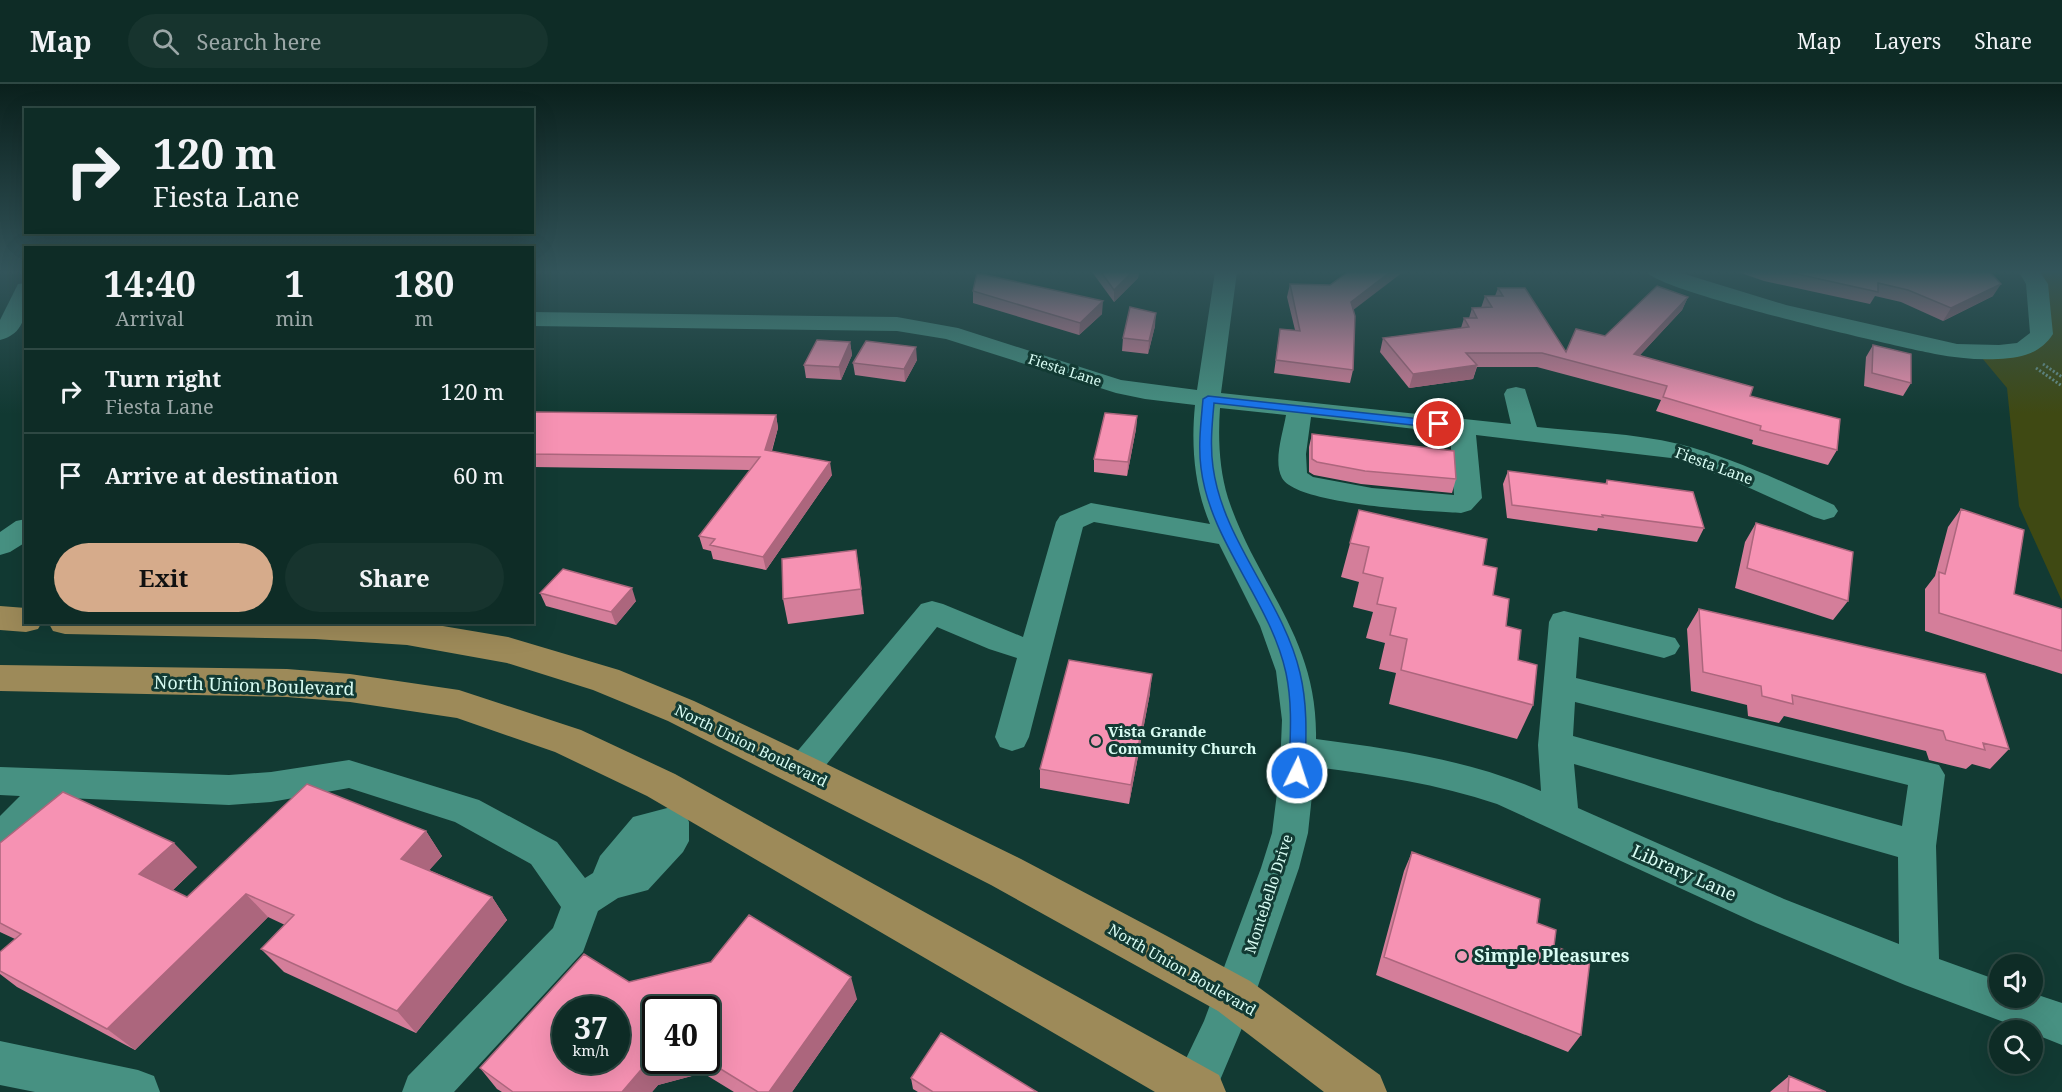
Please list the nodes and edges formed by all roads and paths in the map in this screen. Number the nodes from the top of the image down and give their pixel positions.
1 (13, 319) edge
2 (535, 319) edge
3 (1219, 319) edge
4 (1822, 319) edge
5 (2041, 319) edge
6 (0, 333) edge
7 (2028, 363) dead end
8 (2062, 386) edge
9 (1516, 394) dead end
10 (1208, 399) junction
11 (1300, 409) junction
12 (1462, 427) junction
13 (1526, 434) junction
14 (1824, 511) dead end
15 (24, 529) edge
16 (1231, 537) junction
17 (0, 545) edge
18 (0, 618) edge
19 (24, 620) edge
20 (166, 624) edge
21 (1664, 646) dead end
22 (1035, 652) junction
23 (0, 678) edge
24 (1559, 686) junction
25 (1012, 737) dead end
26 (1555, 745) junction
27 (1299, 751) junction
28 (801, 770) junction
29 (0, 781) edge
30 (57, 784) junction
31 (681, 812) junction
32 (1560, 814) junction
33 (0, 839) edge
34 (1917, 846) junction
35 (595, 893) junction
36 (1919, 971) junction
37 (1234, 996) junction
38 (2062, 1024) edge
39 (0, 1063) edge
40 (1197, 1090) edge
41 (138, 1092) edge
42 (424, 1092) edge
43 (1364, 1092) edge

1 - 6 street
2 - 10 street, Fiesta Lane
3 - 10 street, Montebello Drive
4 - 5 street
7 - 8 path
9 - 13 street
10 - 11 street, Fiesta Lane
10 - 16 street, Montebello Drive
11 - 12 street, Fiesta Lane
11 - 12 street
12 - 13 street, Fiesta Lane
13 - 14 street, Fiesta Lane
15 - 17 street
16 - 22 street
16 - 27 street, Montebello Drive
18 - 19 main road
20 - 28 main road, North Union Boulevard
21 - 24 street
22 - 25 street
22 - 28 street
23 - 31 main road, North Union Boulevard
24 - 26 street
24 - 34 street
26 - 32 street
26 - 34 street
27 - 32 street, Library Lane
27 - 37 street, Montebello Drive
28 - 37 main road, North Union Boulevard
29 - 30 street
30 - 33 street
30 - 35 street
31 - 35 street
31 - 40 main road, North Union Boulevard
32 - 36 street, Library Lane
34 - 36 street
35 - 42 street
36 - 38 street, Library Lane
37 - 40 street, Montebello Drive
37 - 43 main road, North Union Boulevard
39 - 41 street

